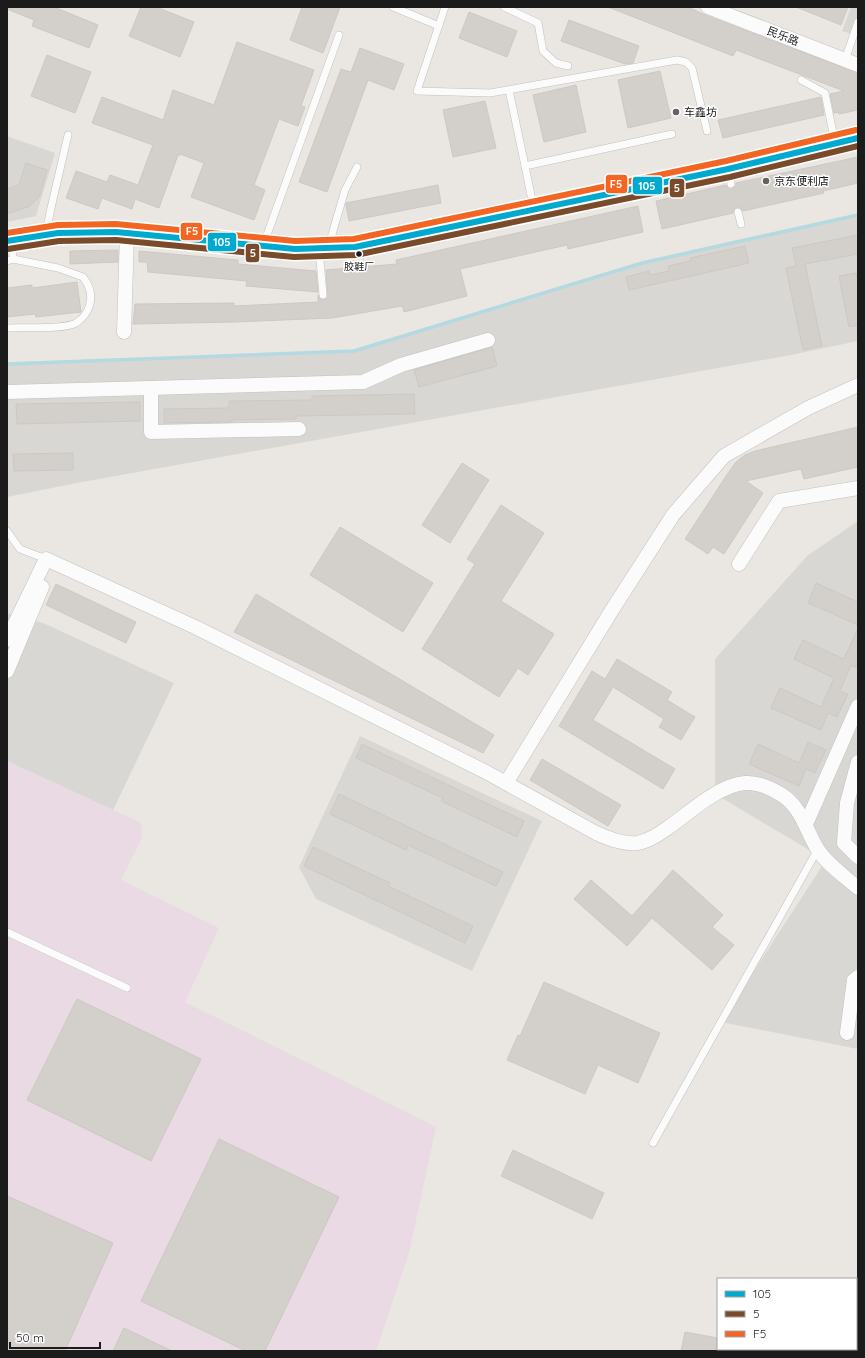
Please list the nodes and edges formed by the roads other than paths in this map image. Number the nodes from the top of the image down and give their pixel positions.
1 (393, 7) edge
2 (445, 7) edge
3 (504, 7) edge
4 (708, 7) edge
5 (858, 22) edge
6 (439, 26) junction
7 (339, 35) dead end
8 (845, 60) junction
9 (858, 65) edge
10 (568, 66) dead end
11 (801, 80) dead end
12 (509, 90) junction
13 (707, 131) dead end
14 (672, 134) dead end
15 (68, 135) dead end
16 (858, 138) edge
17 (835, 143) junction
18 (525, 166) junction
19 (357, 167) dead end
20 (534, 210) junction
21 (738, 212) dead end
22 (741, 224) dead end
23 (127, 233) junction
24 (46, 235) junction
25 (10, 241) edge
26 (263, 246) junction
27 (324, 248) junction
28 (10, 260) edge
29 (323, 295) dead end
30 (7, 328) edge
31 (124, 332) dead end
32 (488, 340) dead end
33 (858, 385) edge
34 (151, 388) junction
35 (7, 392) edge
36 (299, 429) dead end
37 (858, 488) edge
38 (7, 531) edge
39 (50, 560) junction
40 (738, 564) dead end
41 (7, 640) edge
42 (7, 671) edge
43 (858, 706) edge
44 (858, 762) edge
45 (506, 783) junction
46 (806, 824) junction
47 (818, 849) junction
48 (858, 857) edge
49 (858, 888) edge
50 (7, 932) edge
51 (858, 977) edge
52 (128, 988) dead end
53 (847, 1033) dead end
54 (653, 1143) dead end

1 - 6 lane
2 - 6 lane
3 - 10 lane
4 - 8 street, 民乐路
5 - 8 lane
6 - 12 lane
7 - 26 lane
8 - 9 street, 民乐路
11 - 17 lane
12 - 13 lane
12 - 18 lane
14 - 18 lane
15 - 24 lane
16 - 17 main road
17 - 20 main road
18 - 20 lane
19 - 27 lane
20 - 27 main road
21 - 22 lane
23 - 24 main road
23 - 26 main road
23 - 31 street
24 - 25 main road
25 - 28 lane
26 - 27 main road
27 - 29 lane
28 - 30 lane
32 - 34 street
33 - 45 street
34 - 35 street
34 - 36 street
37 - 40 street
38 - 39 lane
39 - 41 street
39 - 42 street
39 - 45 street
43 - 46 street
44 - 48 street
45 - 46 street
46 - 47 street
47 - 49 street
47 - 54 lane
50 - 52 lane
51 - 53 street

